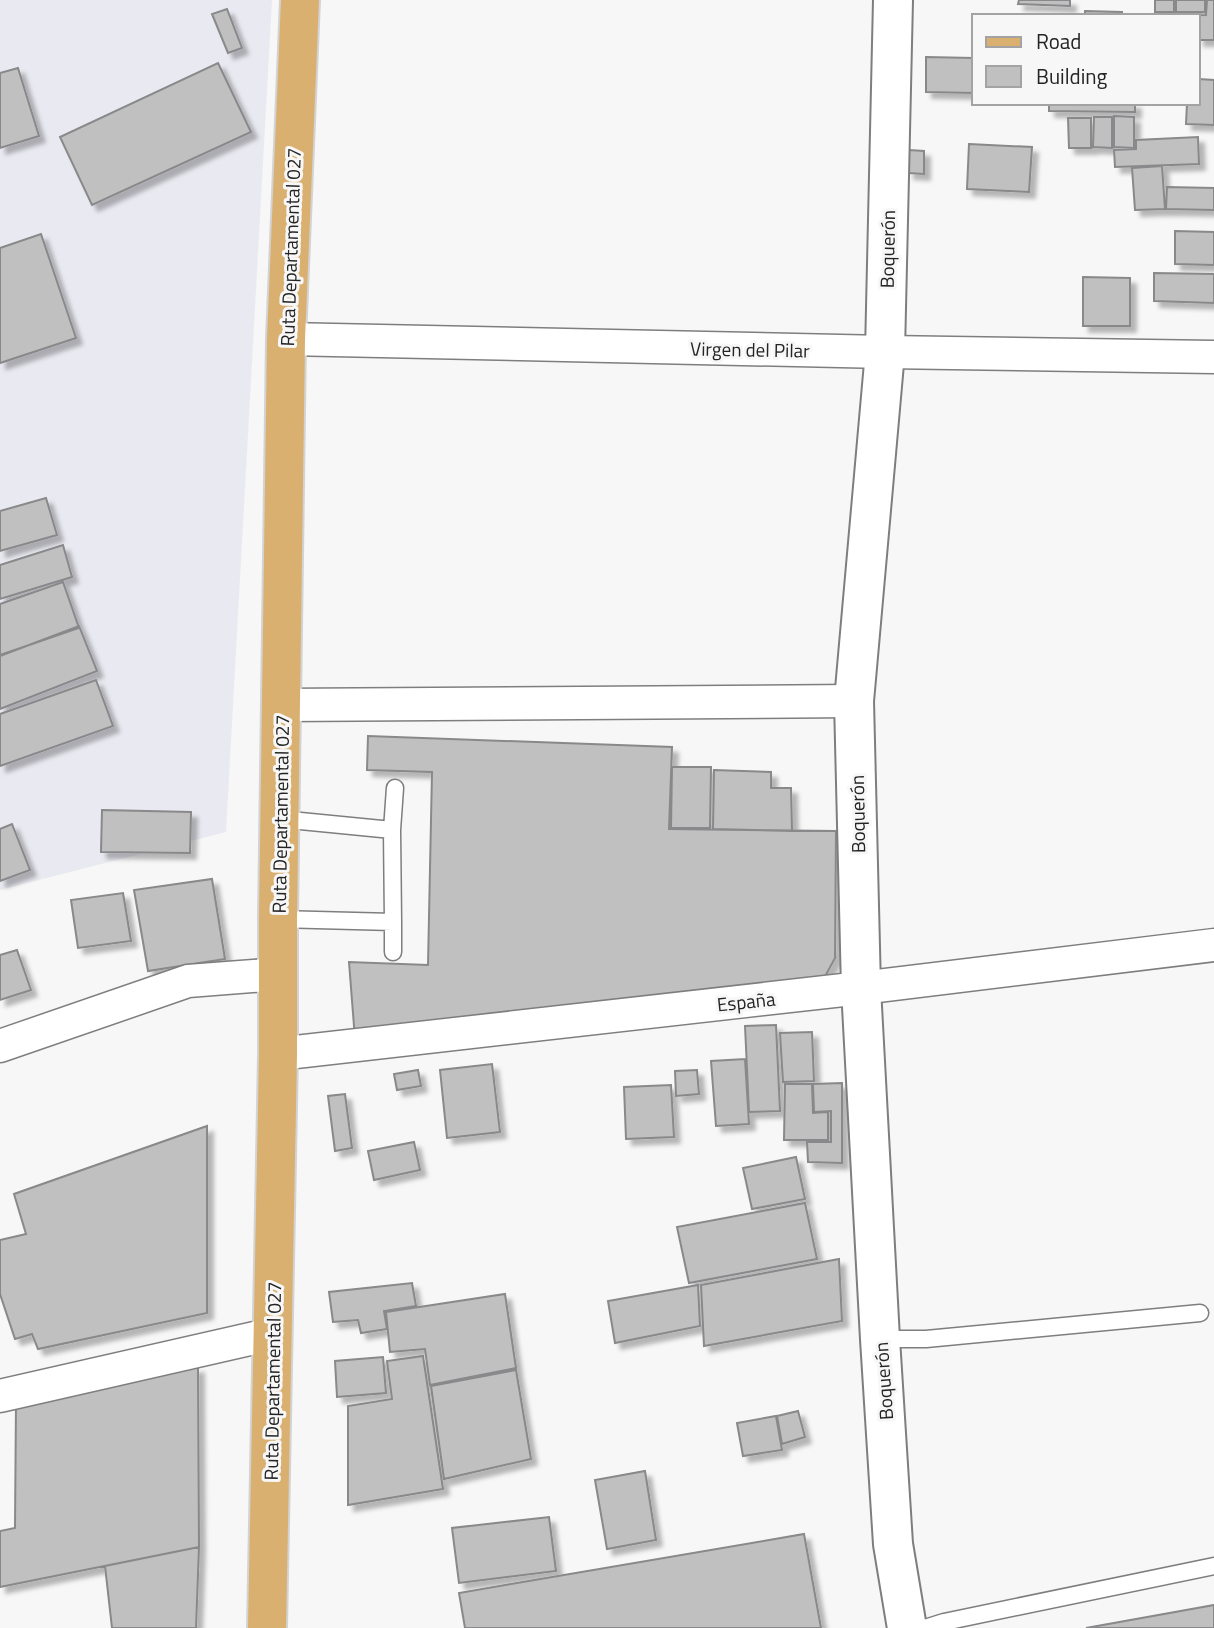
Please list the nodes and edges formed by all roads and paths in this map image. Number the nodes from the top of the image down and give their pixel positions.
1 (300, 0) edge
2 (893, 0) edge
3 (286, 339) junction
4 (885, 352) junction
5 (1214, 357) edge
6 (854, 701) junction
7 (282, 705) junction
8 (395, 788) dead end
9 (280, 819) junction
10 (392, 830) junction
11 (278, 919) junction
12 (393, 922) junction
13 (1214, 945) edge
14 (393, 952) dead end
15 (279, 974) junction
16 (861, 988) junction
17 (0, 1045) edge
18 (278, 1054) junction
19 (1200, 1312) dead end
20 (272, 1334) junction
21 (880, 1339) junction
22 (0, 1396) edge
23 (1214, 1566) edge
24 (267, 1628) edge
25 (907, 1628) edge
26 (925, 1628) edge

1 - 3 main road, Ruta Departamental 027
2 - 4 street, Boquerón
3 - 4 street, Virgen del Pilar
3 - 7 main road, Ruta Departamental 027
4 - 5 street, Virgen del Pilar
4 - 6 street, Boquerón
6 - 7 street
6 - 16 street, Boquerón
7 - 9 main road, Ruta Departamental 027
8 - 10 lane
9 - 10 lane
9 - 11 main road, Ruta Departamental 027
10 - 12 lane
11 - 12 lane
11 - 15 main road, Ruta Departamental 027
12 - 14 lane
13 - 16 street, España
15 - 17 street
15 - 18 main road, Ruta Departamental 027
16 - 18 street, España
16 - 21 street, Boquerón
18 - 20 main road, Ruta Departamental 027
19 - 21 lane
20 - 22 street
20 - 24 main road, Ruta Departamental 027
21 - 25 street, Boquerón
23 - 26 lane

